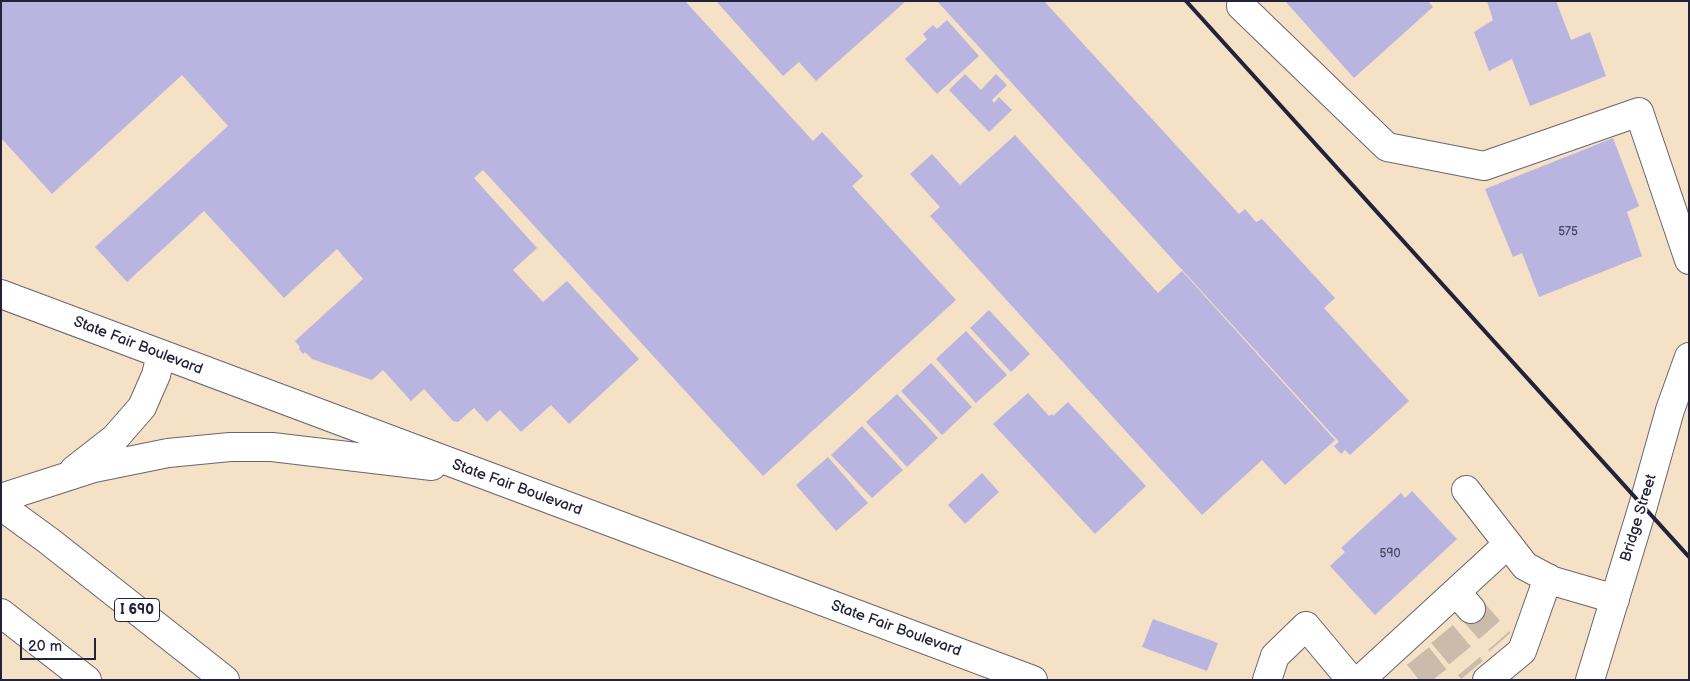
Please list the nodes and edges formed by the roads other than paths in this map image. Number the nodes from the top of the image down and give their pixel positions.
1 (1240, 6) dead end
2 (1689, 260) edge
3 (1, 294) edge
4 (161, 355) junction
5 (1689, 357) edge
6 (466, 468) junction
7 (65, 477) junction
8 (1466, 490) dead end
9 (1, 498) edge
10 (1, 506) edge
11 (1508, 544) junction
12 (1548, 578) junction
13 (1614, 599) junction
14 (1, 612) edge
15 (1375, 675) edge
16 (1480, 676) edge
17 (87, 680) edge
18 (225, 680) edge
19 (1033, 680) edge
20 (1267, 680) edge
21 (1351, 680) edge
22 (1590, 680) edge

1 - 2 main road
3 - 4 main road, State Fair Boulevard
4 - 6 main road, State Fair Boulevard
4 - 7 main road
5 - 13 main road, Bridge Street
6 - 7 main road
6 - 19 main road, State Fair Boulevard
7 - 9 main road
8 - 11 main road
10 - 18 main road, I 690
11 - 12 main road
11 - 15 main road
12 - 13 main road
12 - 16 main road
13 - 22 main road, Bridge Street
14 - 17 main road
20 - 21 main road

